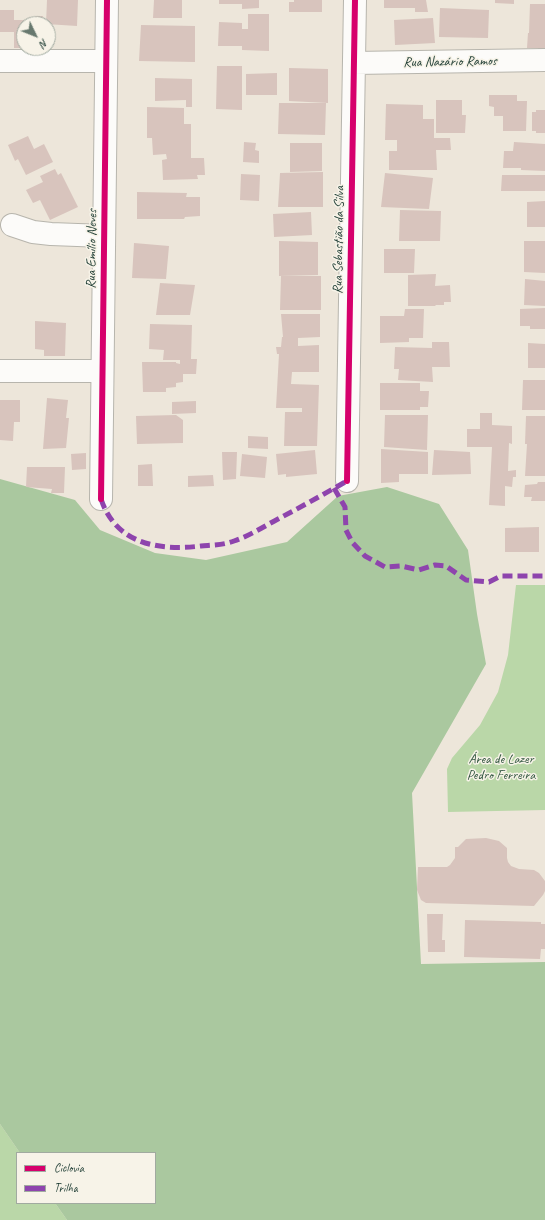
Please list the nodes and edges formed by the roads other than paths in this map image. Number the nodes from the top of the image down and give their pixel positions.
1 (107, 0) edge
2 (355, 0) edge
3 (545, 60) edge
4 (0, 61) edge
5 (106, 61) junction
6 (354, 64) junction
7 (12, 225) dead end
8 (104, 236) junction
9 (0, 371) edge
10 (102, 371) junction
11 (347, 481) dead end
12 (101, 499) dead end

1 - 5 street, Rua Emílio Neves
2 - 6 street, Rua Sebastião da Silva
3 - 6 street, Rua Nazário Ramos
4 - 5 street
5 - 8 street, Rua Emílio Neves
6 - 11 street, Rua Sebastião da Silva
7 - 8 street
8 - 10 street, Rua Emílio Neves
9 - 10 street
10 - 12 street, Rua Emílio Neves

